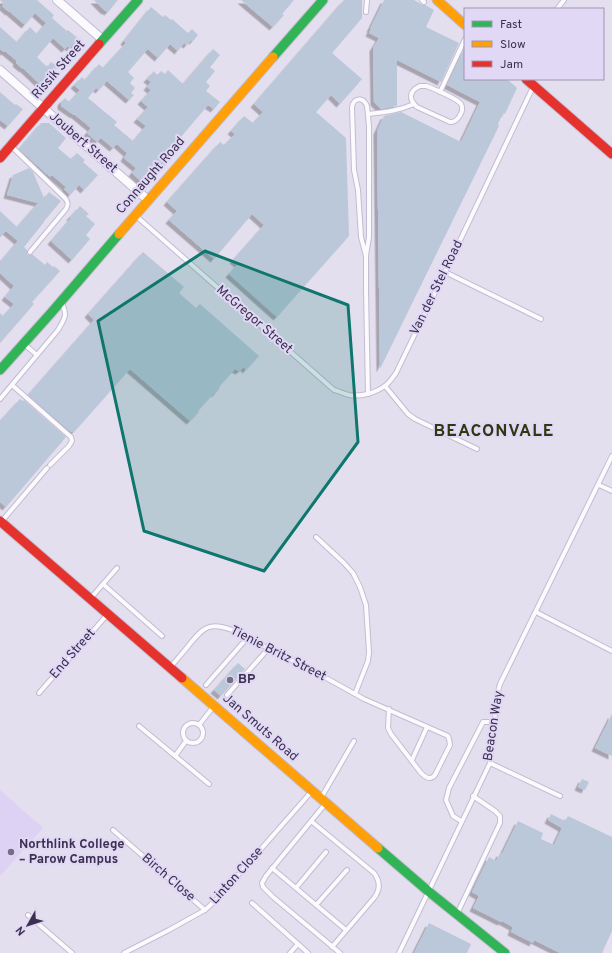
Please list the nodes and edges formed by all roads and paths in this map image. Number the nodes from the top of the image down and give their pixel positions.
1 (57, 0) edge
2 (138, 0) edge
3 (323, 0) edge
4 (367, 0) edge
5 (437, 0) edge
6 (564, 0) edge
7 (558, 8) edge
8 (366, 12) dead end
9 (464, 24) edge
10 (103, 40) junction
11 (464, 41) edge
12 (0, 70) edge
13 (527, 80) edge
14 (534, 86) junction
15 (440, 92) junction
16 (414, 104) junction
17 (44, 108) junction
18 (368, 114) junction
19 (10, 146) junction
20 (612, 154) edge
21 (0, 158) edge
22 (148, 200) junction
23 (135, 215) junction
24 (30, 252) dead end
25 (366, 256) junction
26 (445, 272) junction
27 (61, 302) junction
28 (541, 319) dead end
29 (24, 344) junction
30 (37, 354) junction
31 (0, 370) edge
32 (12, 385) junction
33 (385, 386) junction
34 (368, 394) junction
35 (0, 399) edge
36 (477, 449) dead end
37 (612, 456) edge
38 (599, 484) junction
39 (612, 491) edge
40 (0, 522) edge
41 (316, 537) dead end
42 (117, 568) dead end
43 (103, 584) junction
44 (90, 599) junction
45 (536, 612) junction
46 (108, 614) junction
47 (162, 636) dead end
48 (248, 638) junction
49 (269, 648) junction
50 (612, 651) edge
51 (170, 668) junction
52 (206, 685) dead end
53 (39, 693) dead end
54 (355, 694) junction
55 (227, 695) dead end
56 (214, 706) junction
57 (389, 709) junction
58 (494, 722) junction
59 (199, 725) junction
60 (139, 726) dead end
61 (427, 727) junction
62 (186, 741) junction
63 (354, 741) dead end
64 (175, 756) junction
65 (412, 760) junction
66 (490, 763) junction
67 (209, 784) dead end
68 (312, 791) junction
69 (473, 796) junction
70 (560, 796) dead end
71 (324, 800) junction
72 (311, 821) junction
73 (461, 821) junction
74 (113, 830) dead end
75 (326, 852) dead end
76 (272, 868) junction
77 (347, 870) dead end
78 (296, 888) junction
79 (428, 891) junction
80 (252, 903) dead end
81 (316, 905) junction
82 (205, 910) junction
83 (28, 914) dead end
84 (457, 914) junction
85 (346, 930) junction
86 (298, 944) junction
87 (332, 946) junction
88 (72, 953) edge
89 (124, 953) edge
90 (290, 953) edge
91 (308, 953) edge
92 (340, 953) edge
93 (399, 953) edge
94 (505, 953) edge

1 - 10 street
2 - 10 street, Rissik Street
3 - 22 street, Connaught Road
4 - 8 lane
5 - 9 street
6 - 7 lane
10 - 17 street, Rissik Street
11 - 15 lane
12 - 17 street, Joubert Street
13 - 14 street
14 - 20 street
14 - 26 lane, Van der Stel Road
15 - 16 lane
15 - 16 lane
16 - 18 lane
17 - 19 street, Rissik Street
17 - 22 street, Joubert Street
18 - 25 lane
18 - 25 lane
19 - 21 street, Rissik Street
19 - 24 lane
22 - 23 street, Connaught Road
23 - 27 street, Connaught Road
23 - 34 lane, McGregor Street
25 - 34 lane
26 - 28 lane
26 - 33 lane, Van der Stel Road
27 - 29 street, Connaught Road
27 - 30 lane
29 - 30 lane
29 - 31 street, Connaught Road
30 - 32 lane
32 - 35 lane
32 - 40 lane
33 - 34 lane, McGregor Street
33 - 36 lane
37 - 38 lane, Beacon Way
38 - 39 lane
38 - 45 lane, Beacon Way
40 - 44 street, Jan Smuts Road
41 - 54 lane
42 - 43 lane
43 - 44 lane
43 - 47 lane
44 - 46 street, Jan Smuts Road
45 - 50 lane
45 - 58 lane, Beacon Way
46 - 51 street, Jan Smuts Road
46 - 53 lane, End Street
48 - 49 lane, Tienie Britz Street
48 - 51 lane, Tienie Britz Street
48 - 52 lane
49 - 54 lane, Tienie Britz Street
49 - 55 lane
51 - 56 street, Jan Smuts Road
54 - 57 lane, Tienie Britz Street
56 - 59 lane
56 - 68 street, Jan Smuts Road
57 - 61 lane, Tienie Britz Street
57 - 65 lane
58 - 66 lane, Beacon Way
58 - 73 lane
59 - 62 lane
59 - 62 lane
60 - 64 lane
61 - 65 lane
61 - 65 lane, Tienie Britz Street
62 - 64 lane
63 - 71 lane
64 - 67 lane
66 - 69 lane, Beacon Way
66 - 70 lane
68 - 71 street, Jan Smuts Road
68 - 82 lane, Linton Close
69 - 73 lane, Beacon Way
69 - 84 lane
71 - 72 lane
71 - 79 street, Jan Smuts Road
72 - 76 lane
72 - 85 lane
73 - 79 lane, Beacon Way
74 - 82 lane, Birch Close
75 - 78 lane
76 - 78 lane
76 - 87 lane
77 - 81 lane
78 - 81 lane
79 - 84 street, Jan Smuts Road
79 - 93 lane, Beacon Way
80 - 86 lane
81 - 85 lane
82 - 89 lane, Linton Close
83 - 88 lane
84 - 94 street, Jan Smuts Road
85 - 87 lane
86 - 90 lane
86 - 91 lane
87 - 92 lane

